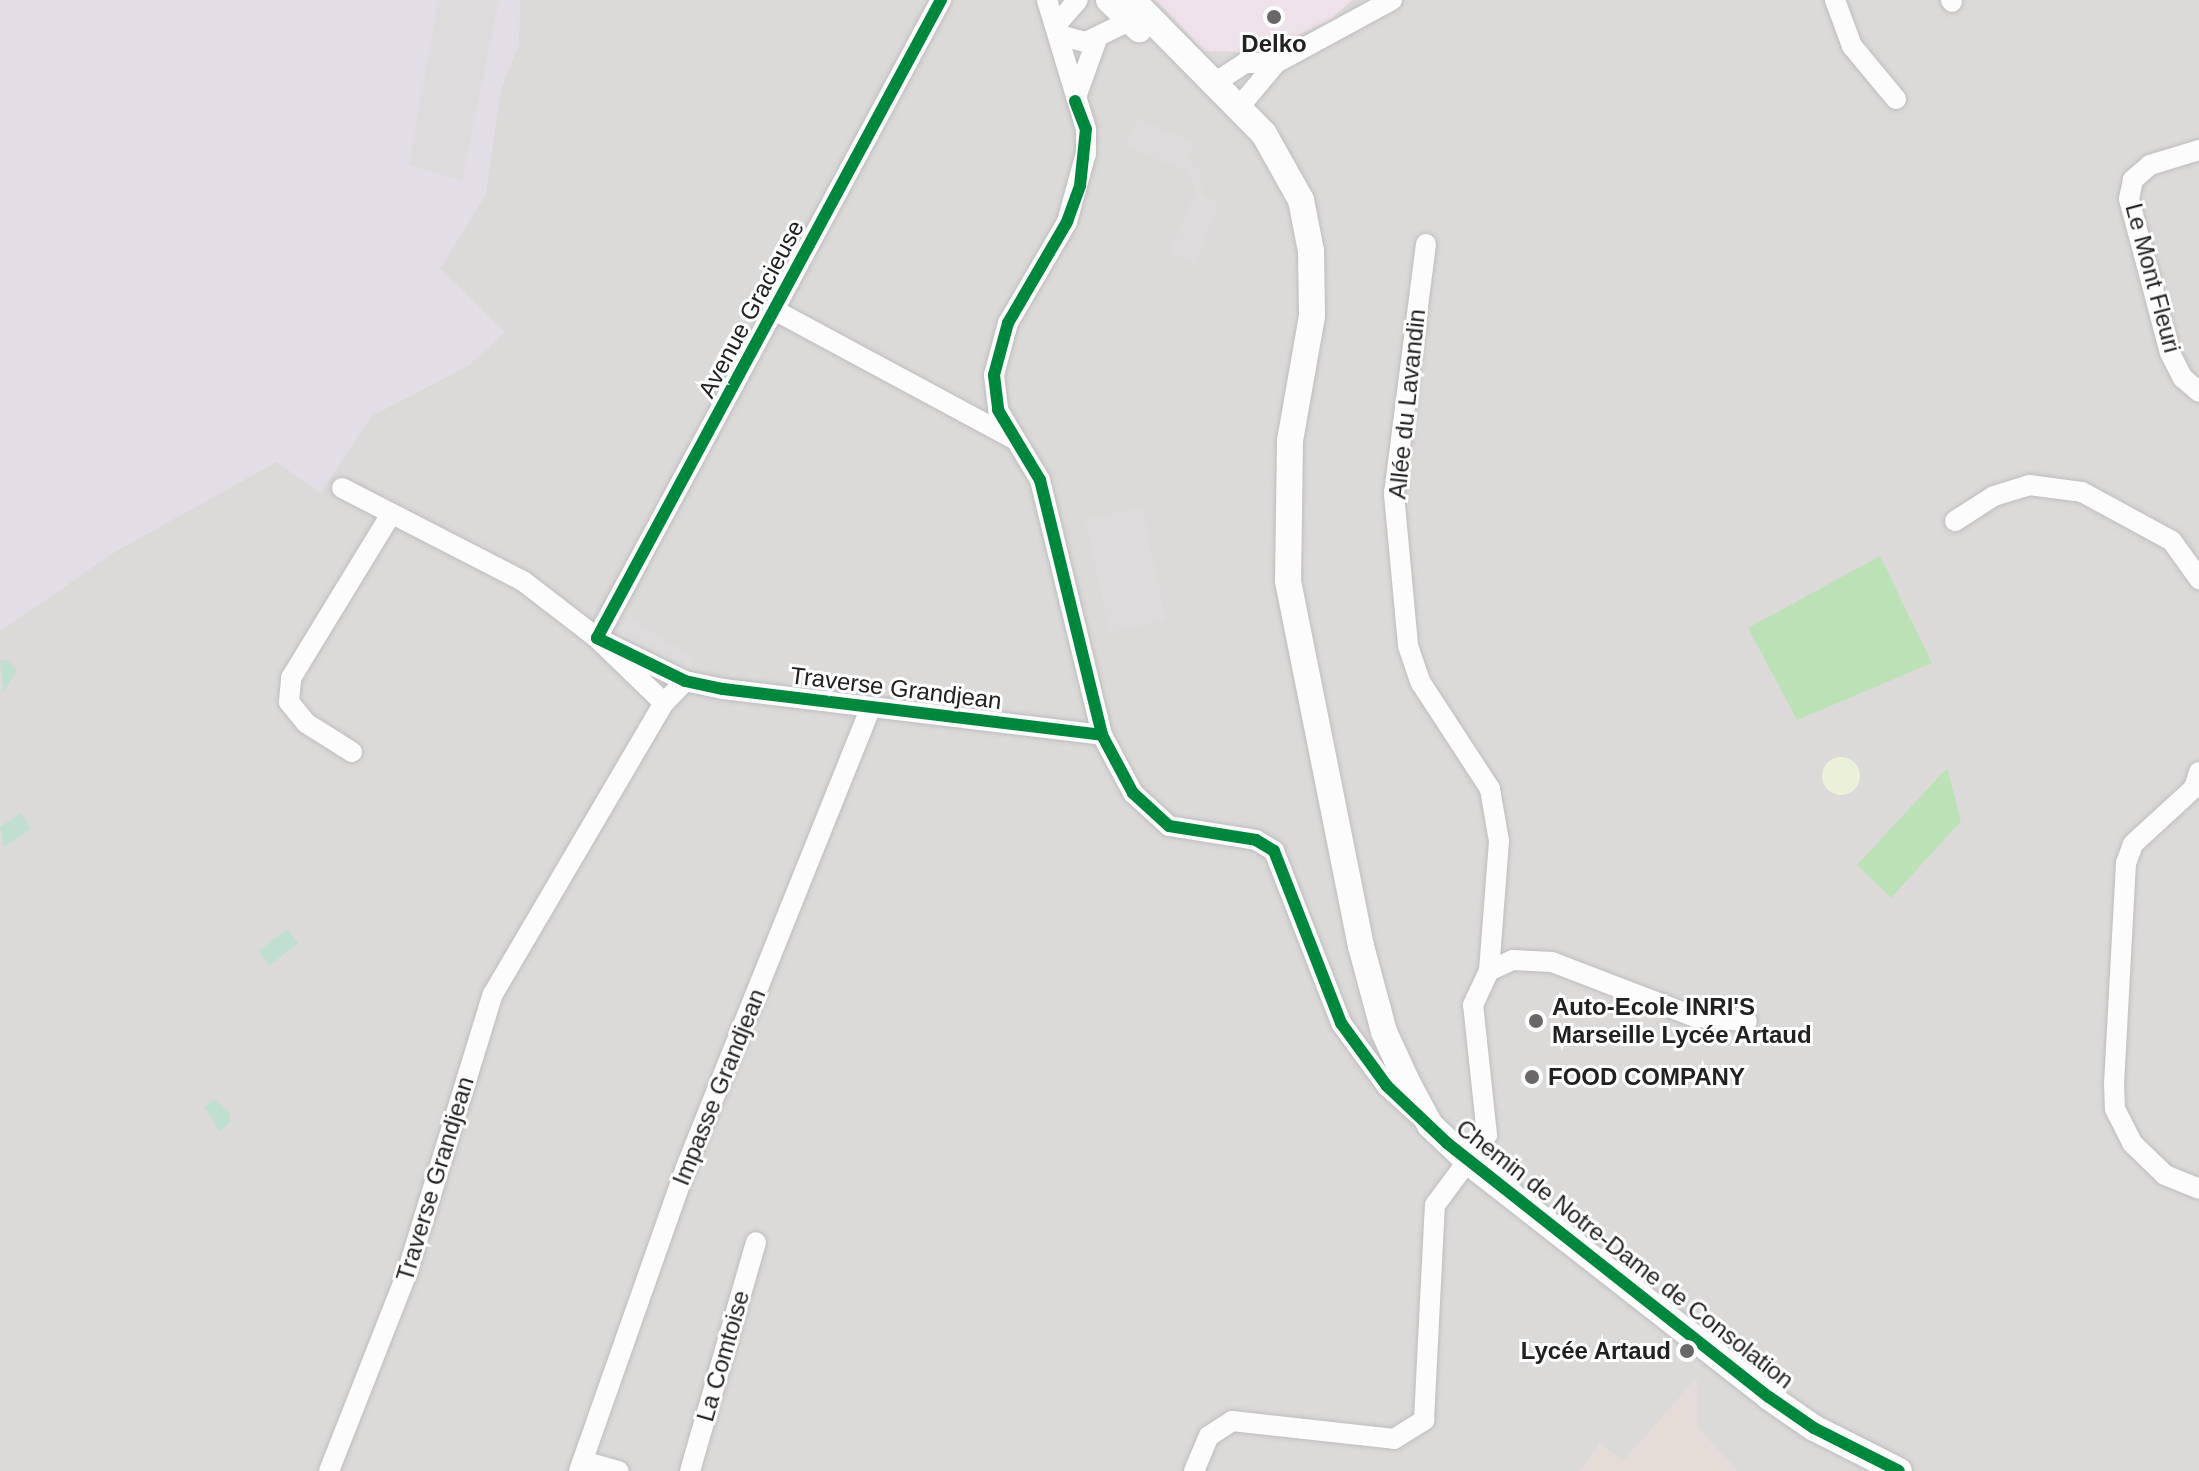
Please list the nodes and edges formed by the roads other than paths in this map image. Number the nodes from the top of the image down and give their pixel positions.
1 (941, 0) edge
2 (1047, 0) edge
3 (1078, 0) edge
4 (1108, 0) edge
5 (1392, 0) edge
6 (1835, 0) edge
7 (1116, 23) edge
8 (1058, 30) junction
9 (1276, 63) junction
10 (1216, 82) junction
11 (1896, 99) dead end
12 (1075, 101) junction
13 (1240, 106) junction
14 (2199, 150) edge
15 (1301, 200) junction
16 (1426, 244) dead end
17 (776, 311) junction
18 (2199, 392) edge
19 (1012, 438) junction
20 (342, 488) dead end
21 (390, 516) junction
22 (1955, 521) dead end
23 (2199, 579) edge
24 (597, 638) junction
25 (685, 681) junction
26 (664, 703) junction
27 (871, 707) junction
28 (1102, 735) junction
29 (352, 752) dead end
30 (2199, 772) edge
31 (1489, 971) junction
32 (1747, 1021) dead end
33 (1430, 1125) junction
34 (1470, 1163) junction
35 (2199, 1189) edge
36 (756, 1242) dead end
37 (581, 1466) edge
38 (329, 1471) edge
39 (619, 1471) edge
40 (690, 1471) edge
41 (1194, 1471) edge
42 (1899, 1471) edge

1 - 17 street, Avenue Gracieuse
2 - 8 street, Chemin de Notre-Dame de Consolation
3 - 8 street
4 - 7 street, Chemin de Notre-Dame de Consolation
5 - 9 street
6 - 11 street
7 - 8 street
7 - 10 street, Chemin de Notre-Dame de Consolation
7 - 12 street
7 - 15 street, Chemin de Notre-Dame de Consolation
8 - 12 street, Chemin de Notre-Dame de Consolation
9 - 10 street
9 - 13 street
10 - 13 street, Chemin de Notre-Dame de Consolation
12 - 19 street, Chemin de Notre-Dame de Consolation
13 - 15 street, Chemin de Notre-Dame de Consolation
14 - 18 street, Le Mont Fleuri
15 - 33 street, Chemin de Notre-Dame de Consolation
16 - 31 street, Allée du Lavandin
17 - 19 street
17 - 24 street, Avenue Gracieuse
19 - 28 street, Chemin de Notre-Dame de Consolation
20 - 21 street
21 - 24 street
21 - 29 street
22 - 23 street
24 - 25 street
24 - 26 street
25 - 26 street, Traverse Grandjean
25 - 27 street, Traverse Grandjean
26 - 38 street, Traverse Grandjean
27 - 28 street, Traverse Grandjean
27 - 37 street, Impasse Grandjean
28 - 33 street, Chemin de Notre-Dame de Consolation
30 - 35 street
31 - 32 street
31 - 34 street, Allée du Lavandin
33 - 34 street, Chemin de Notre-Dame de Consolation
34 - 41 street, Allée du Lavandin
34 - 42 street, Chemin de Notre-Dame de Consolation
36 - 40 street, La Comtoise
37 - 39 street

